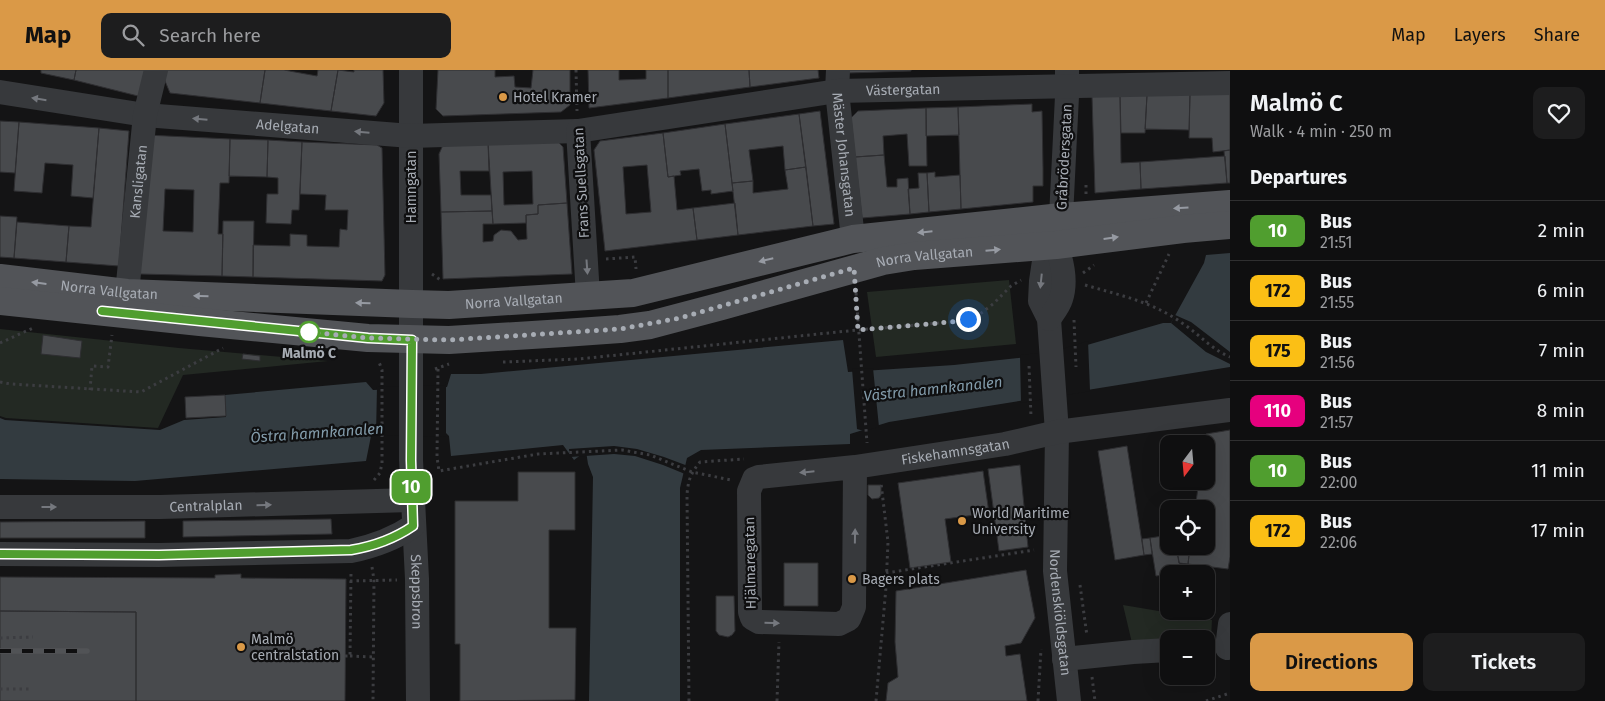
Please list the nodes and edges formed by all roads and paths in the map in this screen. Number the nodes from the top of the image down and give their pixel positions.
1 (156, 70) edge
2 (411, 70) edge
3 (576, 70) edge
4 (1067, 78) edge
5 (1230, 83) edge
6 (836, 86) edge
7 (0, 92) edge
8 (146, 115) junction
9 (578, 131) junction
10 (411, 136) junction
11 (1230, 204) edge
12 (1061, 217) junction
13 (1230, 225) edge
14 (853, 239) junction
15 (1056, 245) junction
16 (1160, 253) dead end
17 (599, 260) dead end
18 (854, 268) junction
19 (637, 277) dead end
20 (0, 278) edge
21 (1021, 280) dead end
22 (1085, 285) dead end
23 (128, 293) junction
24 (588, 296) junction
25 (0, 301) edge
26 (1146, 303) junction
27 (412, 304) junction
28 (1049, 319) joint
29 (1074, 322) dead end
30 (35, 327) dead end
31 (858, 330) junction
32 (112, 335) dead end
33 (412, 340) junction
34 (0, 343) edge
35 (226, 346) dead end
36 (1230, 357) edge
37 (495, 362) dead end
38 (458, 364) dead end
39 (390, 370) dead end
40 (1076, 376) dead end
41 (0, 382) edge
42 (90, 390) junction
43 (1230, 410) edge
44 (1057, 432) junction
45 (867, 438) dead end
46 (879, 463) junction
47 (855, 467) junction
48 (690, 472) junction
49 (368, 484) dead end
50 (752, 484) junction
51 (412, 500) junction
52 (0, 506) edge
53 (413, 526) junction
54 (360, 549) junction
55 (1037, 549) dead end
56 (0, 554) edge
57 (886, 573) junction
58 (374, 580) junction
59 (400, 580) dead end
60 (350, 581) junction
61 (1080, 581) dead end
62 (780, 623) junction
63 (1230, 624) edge
64 (33, 637) dead end
65 (0, 638) edge
66 (1221, 648) edge
67 (1160, 651) edge
68 (1090, 656) junction
69 (373, 657) junction
70 (1064, 659) junction
71 (0, 689) edge
72 (32, 689) dead end
73 (1230, 693) edge
74 (373, 701) edge
75 (418, 701) edge
76 (689, 701) edge
77 (776, 701) edge
78 (876, 701) edge
79 (1069, 701) edge
80 (1094, 701) edge
81 (1206, 701) edge

1 - 8 street, Kansligatan
2 - 10 street, Hamngatan
3 - 9 path, Frans Suellsgatan
4 - 5 street, Västergatan
4 - 6 street, Västergatan
4 - 12 street, Gråbrödersgatan
6 - 9 street, Västergatan
6 - 14 street, Mäster Johansgatan
8 -> 7 street, Adelgatan
10 -> 8 street, Adelgatan
8 - 23 street, Kansligatan
9 - 10 street, Adelgatan
9 -> 24 street, Frans Suellsgatan
10 - 27 street, Hamngatan
11 -> 12 main road, Norra Vallgatan
12 -> 14 main road, Norra Vallgatan
12 - 15 street, Gråbrödersgatan
15 -> 13 main road, Norra Vallgatan
14 -> 24 main road, Norra Vallgatan
18 -> 15 main road, Norra Vallgatan
15 - 28 street, Gråbrödersgatan
16 - 26 path
17 - 19 path
18 - 31 path
18 - 33 main road, Norra Vallgatan
23 -> 20 main road, Norra Vallgatan
21 - 31 path
22 - 26 path
27 -> 23 main road, Norra Vallgatan
24 - 27 main road, Norra Vallgatan
25 - 33 main road, Norra Vallgatan
26 - 36 path
27 - 33 street, Skeppsbron
28 - 44 street, Nordenskiöldsgatan
29 - 40 path
30 - 34 path
31 - 37 path
31 - 45 path
32 - 42 path
33 - 51 street, Skeppsbron
35 - 42 path
38 - 48 path
39 - 49 path
41 - 42 path
43 - 44 street, Fiskehamnsgatan
44 - 46 street, Fiskehamnsgatan
44 - 70 street, Nordenskiöldsgatan
46 - 47 street, Fiskehamnsgatan
46 - 57 path
47 -> 50 street
62 -> 47 street, Hjälmaregatan
48 - 50 path
48 - 76 path
50 -> 62 street, Hjälmaregatan
52 -> 51 street, Centralplan
51 - 53 street, Skeppsbron
53 - 54 street
53 - 75 street, Skeppsbron
54 - 56 street
54 - 58 path
54 - 60 path
55 - 57 path
57 - 78 path
58 - 59 path
58 - 60 path
58 - 69 path
60 - 69 path
61 - 68 path
62 - 77 path
63 - 66 street
64 - 65 path
67 - 68 street
68 - 70 street
68 - 80 path
69 - 74 path
70 - 79 street, Nordenskiöldsgatan
71 - 72 path
73 - 81 path

